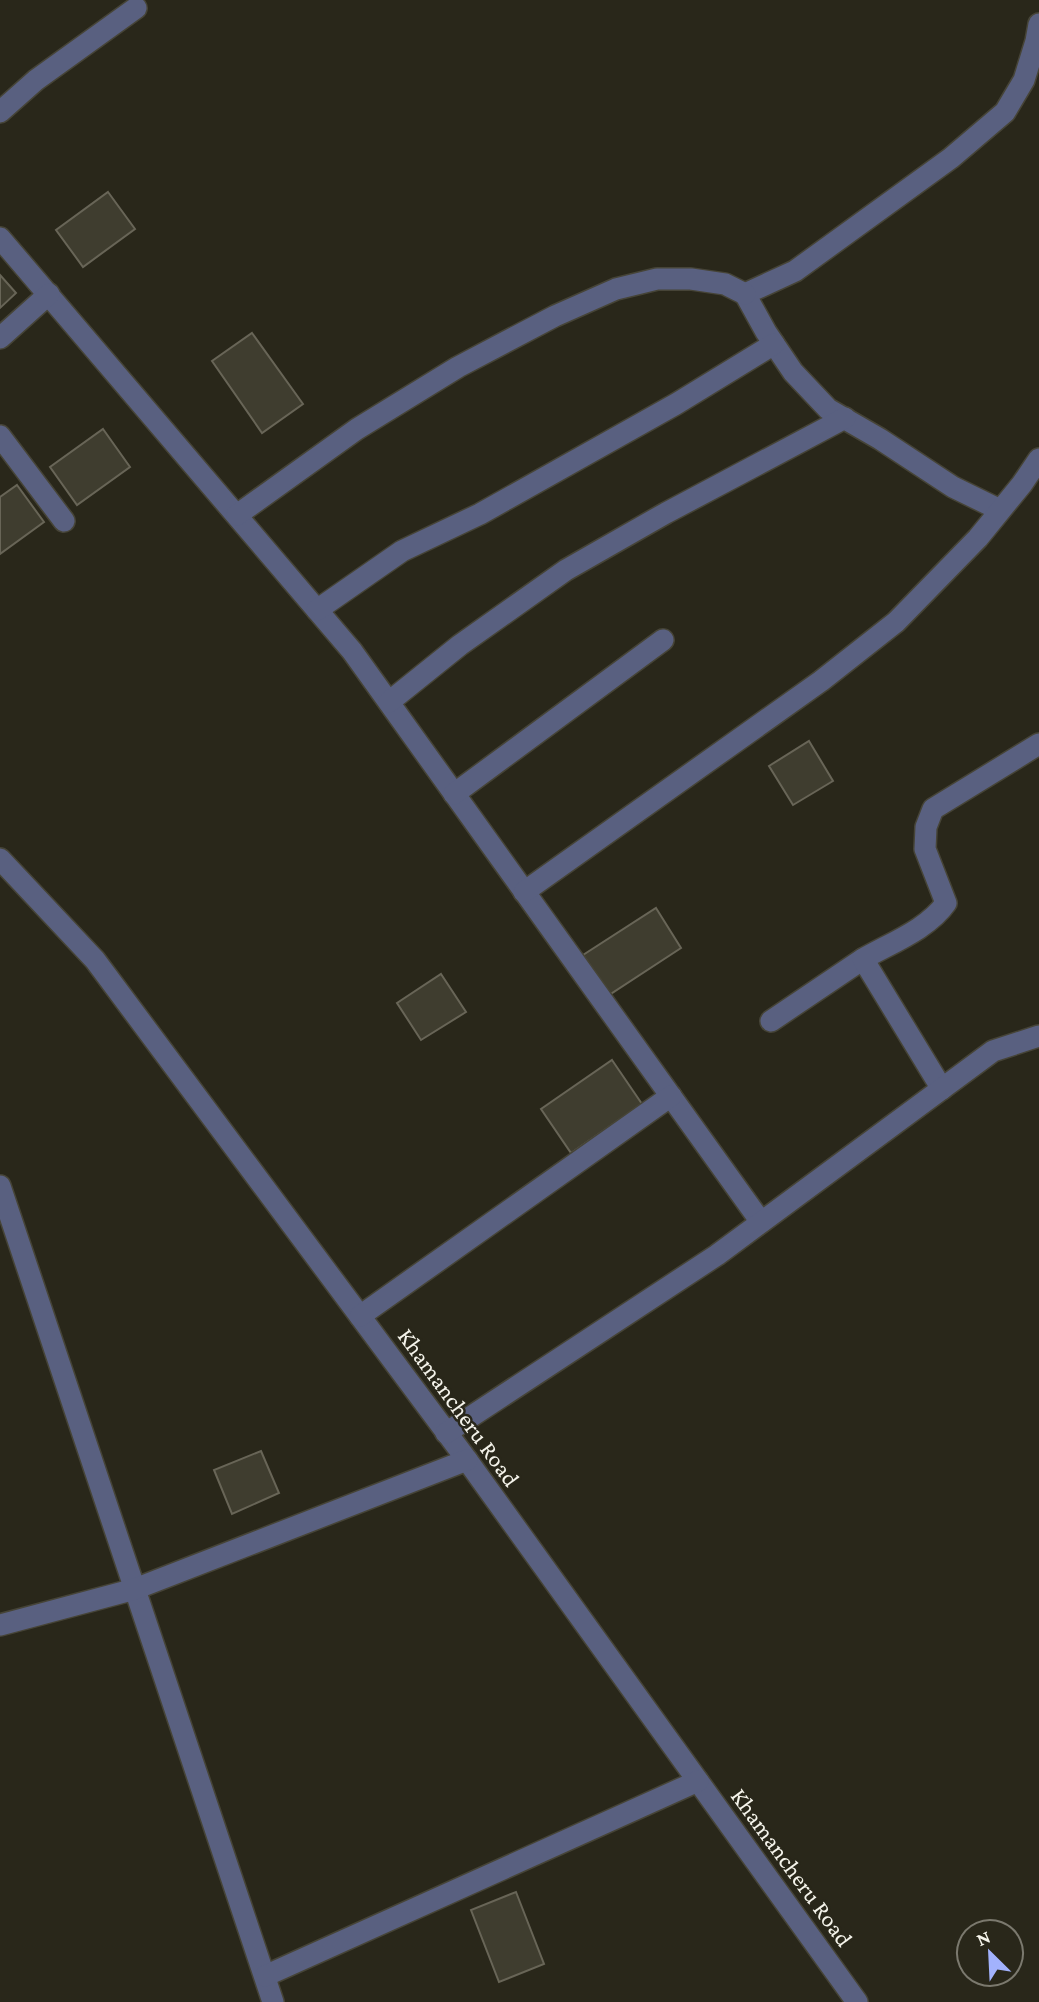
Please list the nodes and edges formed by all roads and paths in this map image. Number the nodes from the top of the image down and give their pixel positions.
1 (136, 8) dead end
2 (1039, 24) edge
3 (0, 112) edge
4 (0, 238) edge
5 (49, 293) junction
6 (745, 294) junction
7 (0, 338) edge
8 (775, 344) junction
9 (845, 418) junction
10 (0, 436) edge
11 (1039, 459) edge
12 (1000, 510) junction
13 (237, 515) junction
14 (64, 521) dead end
15 (317, 610) junction
16 (663, 640) dead end
17 (388, 702) junction
18 (1039, 744) edge
19 (454, 794) junction
20 (0, 859) edge
21 (524, 892) junction
22 (863, 959) junction
23 (771, 1021) dead end
24 (1039, 1036) edge
25 (942, 1089) junction
26 (671, 1096) junction
27 (0, 1186) edge
28 (761, 1222) junction
29 (360, 1316) junction
30 (446, 1433) junction
31 (467, 1460) junction
32 (135, 1590) junction
33 (0, 1625) edge
34 (698, 1781) junction
35 (265, 1976) junction
36 (273, 2002) edge
37 (857, 2002) edge

1 - 3 street
2 - 6 street
4 - 5 street
5 - 7 street
5 - 13 street
6 - 8 street
6 - 13 street
8 - 9 street
8 - 15 street
9 - 12 street
9 - 17 street
10 - 14 street
11 - 12 street
12 - 21 street
13 - 15 street
15 - 17 street
16 - 19 street
17 - 19 street
18 - 22 street
19 - 21 street
20 - 29 street, Khamancheru Road
21 - 26 street
22 - 23 street
22 - 25 street
24 - 25 street
25 - 28 street
26 - 28 street
26 - 29 street
27 - 32 street
28 - 30 street
29 - 30 street, Khamancheru Road
30 - 31 street, Khamancheru Road
31 - 32 street
31 - 34 street, Khamancheru Road
32 - 33 street
32 - 35 street
34 - 35 street
34 - 37 street, Khamancheru Road
35 - 36 street

